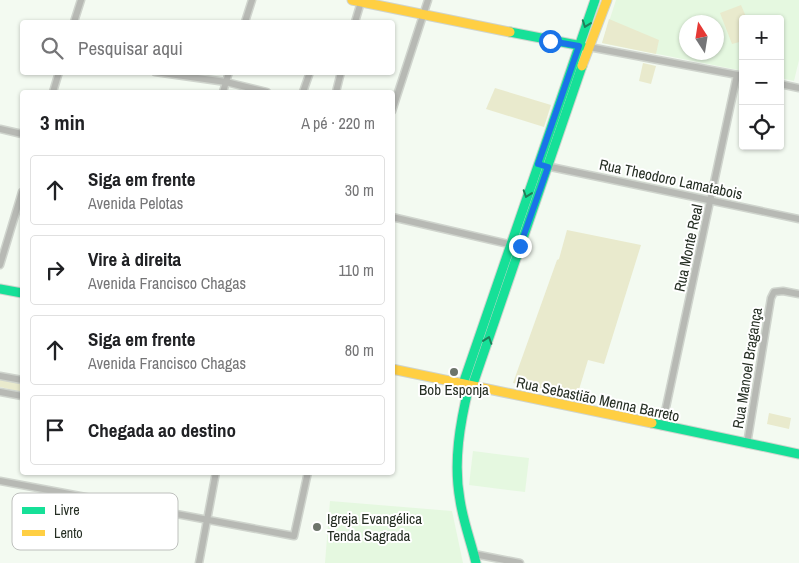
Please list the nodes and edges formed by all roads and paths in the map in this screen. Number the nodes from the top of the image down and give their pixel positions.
1 (81, 0) edge
2 (252, 0) edge
3 (428, 0) edge
4 (595, 0) edge
5 (607, 0) edge
6 (356, 1) edge
7 (423, 15) junction
8 (75, 20) edge
9 (246, 20) edge
10 (355, 20) edge
11 (579, 46) junction
12 (589, 47) junction
13 (58, 75) edge
14 (176, 75) edge
15 (228, 75) edge
16 (309, 75) edge
17 (340, 75) edge
18 (739, 76) edge
19 (739, 80) edge
20 (226, 82) junction
21 (784, 85) edge
22 (799, 88) edge
23 (54, 90) edge
24 (224, 90) edge
25 (259, 90) edge
26 (305, 90) edge
27 (336, 90) edge
28 (395, 102) edge
29 (0, 129) edge
30 (20, 134) edge
31 (538, 164) junction
32 (548, 167) junction
33 (20, 199) edge
34 (711, 200) junction
35 (395, 218) edge
36 (799, 219) edge
37 (510, 244) junction
38 (520, 246) junction
39 (0, 265) edge
40 (0, 289) edge
41 (20, 293) edge
42 (799, 294) edge
43 (395, 369) edge
44 (0, 376) edge
45 (20, 380) edge
46 (468, 385) junction
47 (0, 392) edge
48 (20, 396) edge
49 (662, 426) junction
50 (747, 444) junction
51 (799, 454) edge
52 (215, 475) edge
53 (307, 475) edge
54 (0, 481) edge
55 (64, 493) edge
56 (178, 515) edge
57 (207, 520) junction
58 (475, 559) edge
59 (199, 563) edge
60 (520, 563) edge

1 - 8 street
2 - 9 street
3 - 7 street
4 -> 11 main road
5 - 12 main road
6 - 7 main road
6 - 10 street
7 - 11 main road
7 - 28 street
11 - 12 main road
11 - 31 main road
12 - 18 street
12 - 32 main road
13 - 23 street
14 - 20 street
15 - 20 street
16 - 26 street
17 - 27 street
19 - 34 street, Rua Monte Real
20 - 24 street
20 - 25 street
21 - 22 street
29 - 30 street
31 - 32 street, Rua Theodoro Lamatabois
31 -> 37 main road
32 - 34 street, Rua Theodoro Lamatabois
32 - 38 main road
33 - 39 street
34 - 36 street, Rua Theodoro Lamatabois
34 - 49 street, Rua Monte Real
35 - 37 street
37 - 38 street
37 - 46 main road
46 -> 38 main road
40 - 41 main road
42 - 50 street, Rua Manoel Bragança
43 - 46 main road, Rua Sebastião Menna Barreto
44 - 45 street
46 - 49 main road, Rua Sebastião Menna Barreto
46 - 58 main road
47 - 48 street
49 - 50 main road, Rua Sebastião Menna Barreto
50 - 51 main road, Rua Sebastião Menna Barreto
52 - 57 street
53 - 57 street
54 - 55 street
56 - 57 street
57 - 59 street
58 - 60 street

